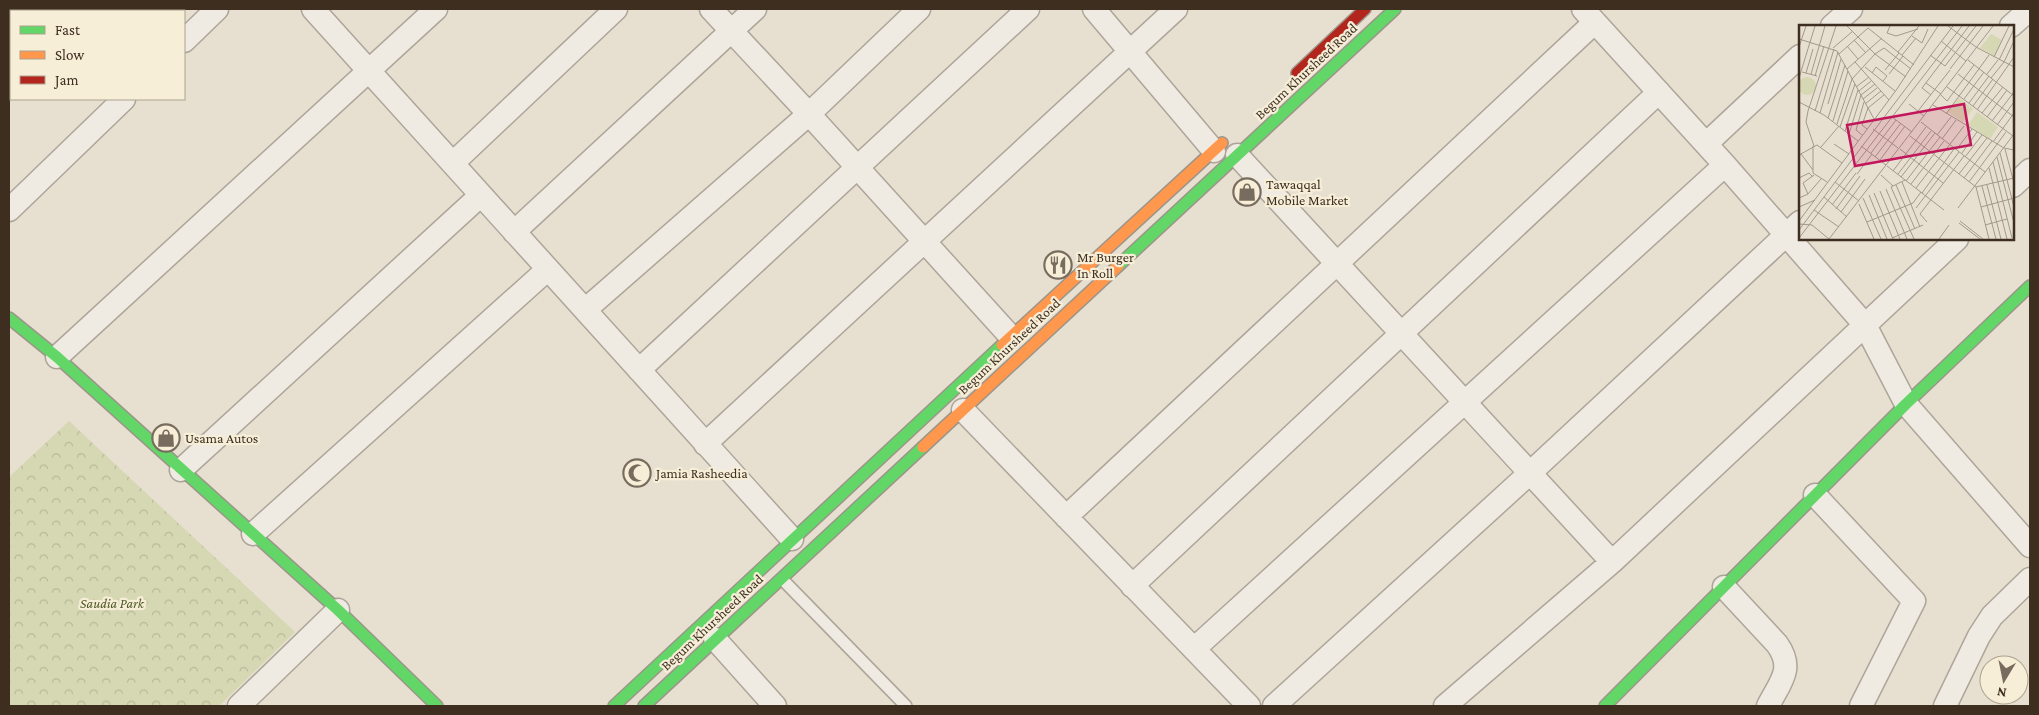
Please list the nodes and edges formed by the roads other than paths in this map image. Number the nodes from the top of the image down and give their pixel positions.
1 (217, 9) edge
2 (314, 9) edge
3 (436, 9) edge
4 (616, 9) edge
5 (711, 9) edge
6 (755, 9) edge
7 (919, 9) edge
8 (1028, 9) edge
9 (1094, 9) edge
10 (1176, 9) edge
11 (1365, 9) edge
12 (1395, 9) edge
13 (1851, 9) edge
14 (2030, 9) edge
15 (1589, 15) edge
16 (1833, 25) edge
17 (2012, 25) edge
18 (731, 30) junction
19 (185, 40) edge
20 (1130, 51) junction
21 (1799, 57) edge
22 (370, 71) junction
23 (1286, 83) dead end
24 (1659, 92) junction
25 (123, 100) edge
26 (809, 114) junction
27 (1706, 144) junction
28 (1227, 148) junction
29 (453, 163) junction
30 (1725, 165) junction
31 (858, 167) junction
32 (2030, 170) edge
33 (2014, 185) edge
34 (481, 195) junction
35 (9, 210) edge
36 (1793, 229) edge
37 (514, 232) junction
38 (1801, 240) edge
39 (1956, 240) edge
40 (924, 241) junction
41 (1115, 242) junction
42 (1129, 256) junction
43 (1337, 263) junction
44 (548, 269) junction
45 (2030, 286) edge
46 (584, 310) junction
47 (9, 318) edge
48 (1865, 325) junction
49 (1402, 333) junction
50 (1011, 337) junction
51 (57, 357) junction
52 (639, 370) junction
53 (1465, 402) junction
54 (1906, 404) junction
55 (963, 410) junction
56 (706, 444) junction
57 (182, 470) junction
58 (1530, 473) junction
59 (1815, 495) junction
60 (1066, 517) junction
61 (253, 534) junction
62 (792, 539) junction
63 (2030, 546) edge
64 (767, 562) junction
65 (1612, 562) junction
66 (782, 578) junction
67 (2030, 578) edge
68 (1132, 586) junction
69 (1724, 587) junction
70 (338, 610) junction
71 (715, 640) junction
72 (1194, 649) junction
73 (239, 706) edge
74 (437, 706) edge
75 (614, 706) edge
76 (644, 706) edge
77 (775, 706) edge
78 (906, 706) edge
79 (1249, 706) edge
80 (1274, 706) edge
81 (1445, 706) edge
82 (1605, 706) edge
83 (1768, 706) edge
84 (1860, 706) edge
85 (1946, 706) edge

1 - 19 street
2 - 22 street
3 - 22 street
4 - 29 street
5 - 18 street
6 - 18 street
7 - 26 street
8 - 31 street
9 - 20 street
10 - 20 street
11 - 23 main road, Begum Khursheed Road
12 - 28 main road, Begum Khursheed Road
13 - 16 street
14 - 17 street
15 - 24 street
15 - 43 street
18 - 26 street
18 - 37 street
20 - 28 street
20 - 40 street
21 - 27 street
22 - 29 street
22 - 51 street
24 - 27 street
24 - 49 street
25 - 35 street
26 - 31 street
26 - 46 street
27 - 30 street
28 - 41 main road, Begum Khursheed Road
28 - 42 main road, Begum Khursheed Road
28 - 43 street
29 - 34 street
30 - 36 street
30 - 53 street
31 - 40 street
31 - 52 street
32 - 33 street
34 - 37 street
34 - 57 street
36 - 58 street
37 - 44 street
38 - 48 street
39 - 48 street
40 - 50 street
40 - 56 street
41 - 42 main road
41 - 50 main road, Begum Khursheed Road
42 - 55 main road, Begum Khursheed Road
43 - 49 street
43 - 60 street
44 - 46 street
44 - 61 street
45 - 54 main road
46 - 52 street
47 - 51 main road
48 - 54 street
48 - 65 street
49 - 53 street
49 - 68 street
50 - 62 main road, Begum Khursheed Road
51 - 57 main road
52 - 56 street
53 - 58 street
53 - 72 street
54 - 59 main road
54 - 63 street
55 - 60 street
55 - 66 main road, Begum Khursheed Road
56 - 62 street
57 - 61 main road
58 - 65 street
58 - 80 street
59 - 69 main road
59 - 84 street
60 - 68 street
61 - 70 main road
62 - 64 main road, Begum Khursheed Road
64 - 66 main road
64 - 75 main road, Begum Khursheed Road
65 - 81 street
66 - 71 main road, Begum Khursheed Road
66 - 78 lane
67 - 85 street
68 - 72 street
69 - 82 main road
69 - 83 street
70 - 73 street
70 - 74 main road
71 - 76 main road, Begum Khursheed Road
71 - 77 street
72 - 79 street

